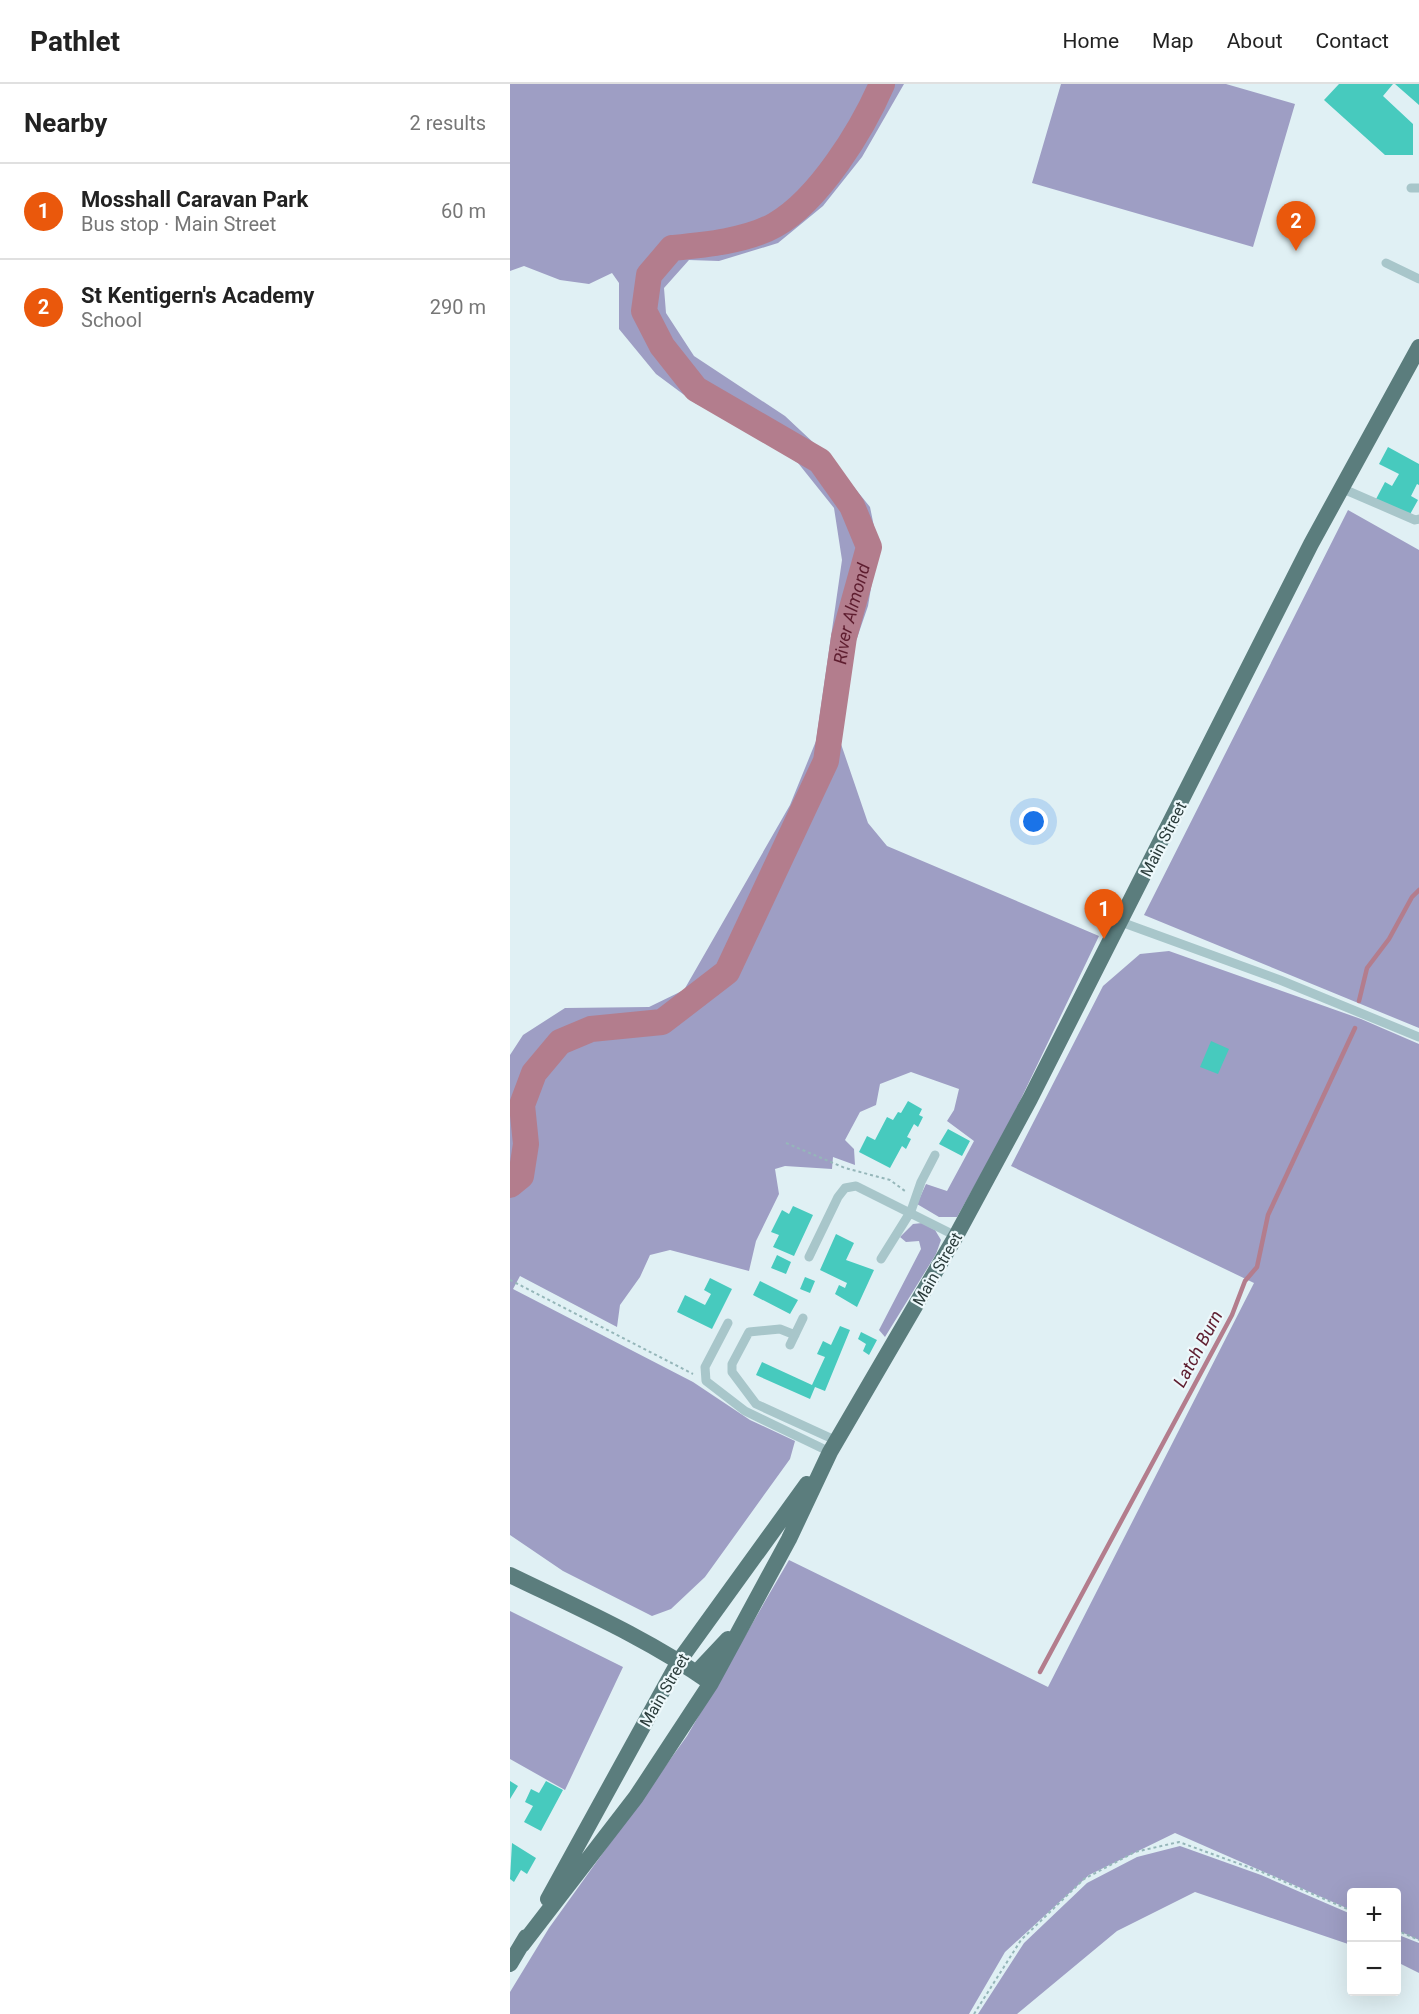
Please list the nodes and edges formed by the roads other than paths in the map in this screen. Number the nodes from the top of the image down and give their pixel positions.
1 (1386, 263) dead end
2 (1419, 279) edge
3 (1416, 358) edge
4 (1341, 488) junction
5 (1419, 519) edge
6 (1121, 922) junction
7 (1419, 1037) edge
8 (935, 1155) dead end
9 (911, 1211) junction
10 (956, 1236) junction
11 (809, 1257) dead end
12 (881, 1259) dead end
13 (803, 1318) dead end
14 (728, 1323) dead end
15 (795, 1335) junction
16 (790, 1346) dead end
17 (834, 1446) junction
18 (510, 1575) edge
19 (741, 1625) junction
20 (679, 1661) junction
21 (696, 1672) junction
22 (711, 1683) junction
23 (522, 1944) junction
24 (510, 1964) edge

1 - 2 lane
3 - 4 main road, Main Street
4 - 5 lane
4 - 6 main road, Main Street
6 - 7 lane
6 - 10 main road, Main Street
8 - 9 lane
9 - 10 lane
9 - 11 lane
9 - 12 lane
10 - 17 main road, Main Street
13 - 15 lane
14 - 17 lane
15 - 16 lane
15 - 17 lane
17 - 19 main road, Main Street
17 - 20 main road, Main Street
18 - 20 main road
19 - 21 main road, Main Street
19 - 22 main road, Main Street
20 - 21 main road
20 - 23 main road, Main Street
21 - 22 main road
22 - 23 main road, Main Street
23 - 24 main road, Main Street

